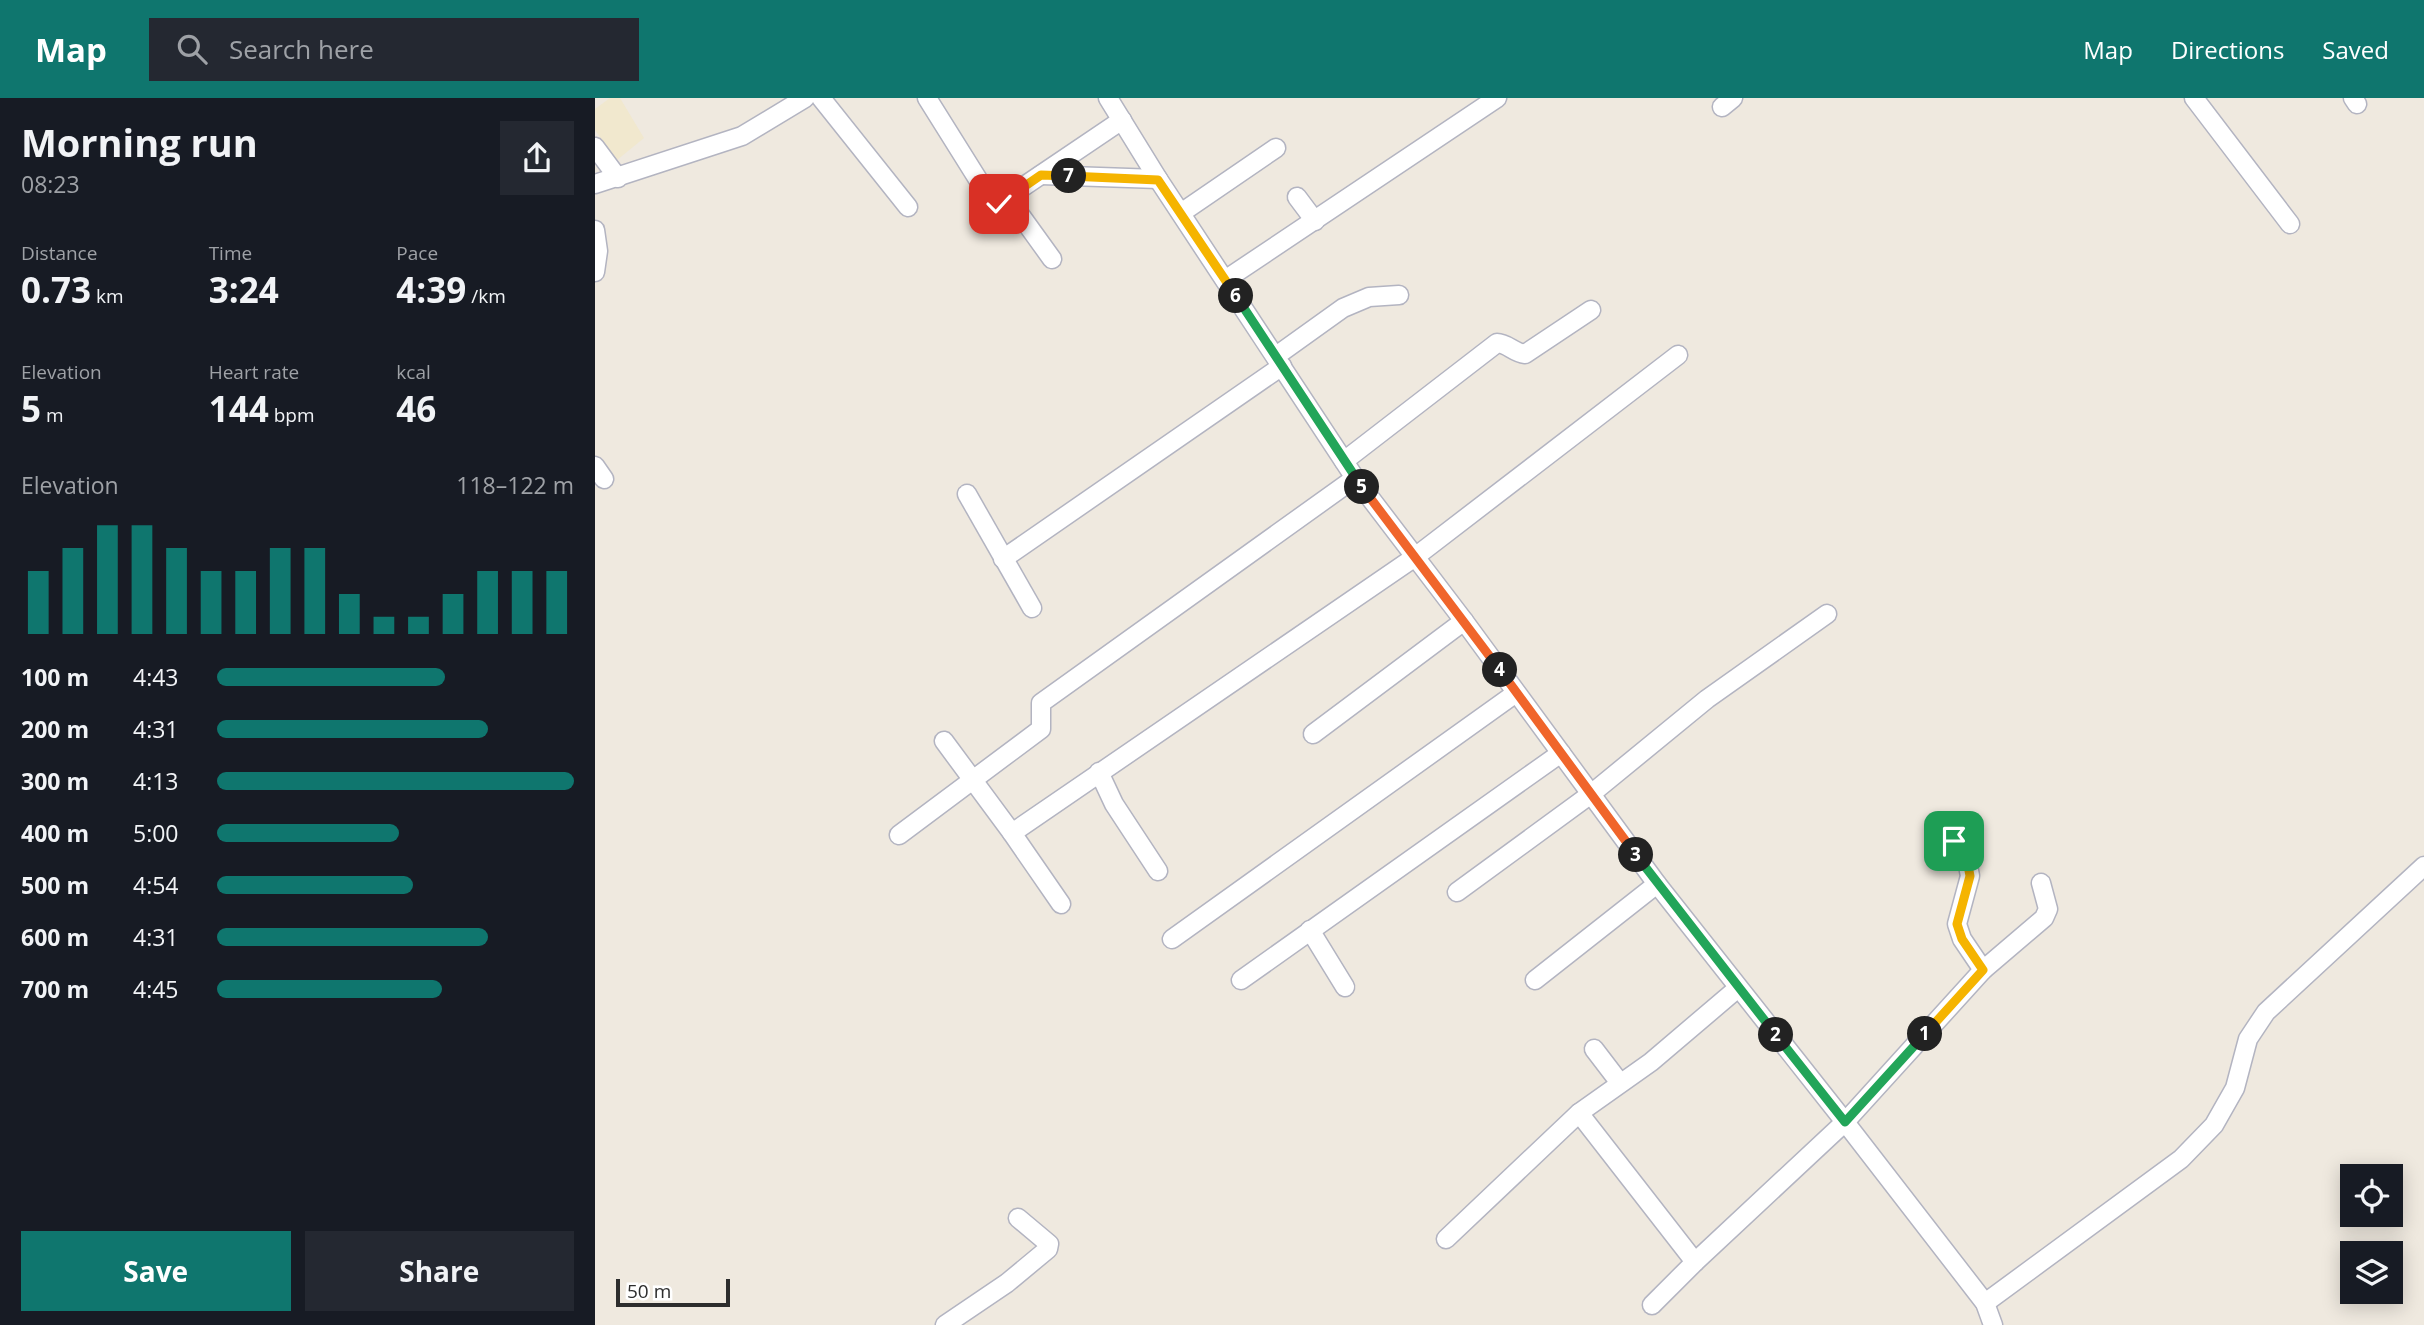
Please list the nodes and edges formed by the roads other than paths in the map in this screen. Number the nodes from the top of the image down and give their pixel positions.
1 (805, 98) edge
2 (821, 98) edge
3 (927, 98) edge
4 (1108, 98) edge
5 (1497, 98) edge
6 (2194, 98) edge
7 (1470, 105) edge
8 (1122, 120) junction
9 (595, 147) edge
10 (1276, 148) dead end
11 (1041, 175) junction
12 (618, 178) junction
13 (1158, 180) junction
14 (595, 184) edge
15 (1297, 197) dead end
16 (1008, 198) junction
17 (908, 207) dead end
18 (1181, 213) junction
19 (1315, 221) junction
20 (2290, 224) dead end
21 (595, 230) edge
22 (1052, 259) dead end
23 (595, 272) edge
24 (1225, 280) junction
25 (1399, 295) dead end
26 (1591, 310) dead end
27 (1678, 355) dead end
28 (1279, 361) junction
29 (1344, 461) junction
30 (1355, 478) junction
31 (967, 494) dead end
32 (1415, 556) junction
33 (1003, 559) junction
34 (1033, 608) dead end
35 (1827, 614) dead end
36 (1464, 621) junction
37 (1517, 693) junction
38 (1313, 734) dead end
39 (944, 741) dead end
40 (1561, 753) junction
41 (1099, 772) junction
42 (973, 781) junction
43 (1591, 794) junction
44 (1012, 833) junction
45 (899, 835) dead end
46 (1954, 841) dead end
47 (2424, 866) edge
48 (1158, 871) dead end
49 (2041, 883) dead end
50 (1657, 884) junction
51 (1457, 892) dead end
52 (1061, 904) dead end
53 (1310, 930) junction
54 (1172, 939) dead end
55 (1983, 970) junction
56 (1241, 980) dead end
57 (1535, 980) dead end
58 (1345, 987) dead end
59 (1738, 988) junction
60 (1594, 1049) dead end
61 (1620, 1083) junction
62 (1579, 1113) junction
63 (1845, 1122) junction
64 (1017, 1218) dead end
65 (1446, 1239) dead end
66 (1695, 1262) junction
67 (1985, 1303) junction
68 (1651, 1305) dead end
69 (944, 1325) edge
70 (1993, 1325) edge

1 - 12 street
2 - 17 street
3 - 16 street
4 - 8 street
5 - 7 street
6 - 20 street
7 - 19 street
8 - 11 street
8 - 13 street
9 - 12 street
10 - 18 street
11 - 13 street
11 - 16 street
12 - 14 street
13 - 18 street
15 - 19 street
16 - 22 street
18 - 24 street
19 - 24 street
21 - 23 street
24 - 28 street
25 - 28 street
26 - 29 street
27 - 32 street
28 - 29 street
28 - 33 street
29 - 30 street
30 - 32 street
30 - 42 street
31 - 33 street
32 - 36 street
32 - 41 street
33 - 34 street
35 - 43 street
36 - 37 street
36 - 38 street
37 - 40 street
37 - 54 street
39 - 42 street
40 - 43 street
40 - 53 street
41 - 44 street
41 - 48 street
42 - 44 street
42 - 45 street
43 - 50 street
43 - 51 street
44 - 52 street
46 - 55 street
47 - 67 street
49 - 55 street
50 - 57 street
50 - 59 street
53 - 56 street
53 - 58 street
55 - 63 street
59 - 61 street
59 - 63 street
60 - 61 street
61 - 62 street
62 - 65 street
62 - 66 street
63 - 66 street
63 - 67 street
64 - 69 street
66 - 68 street
67 - 70 street

